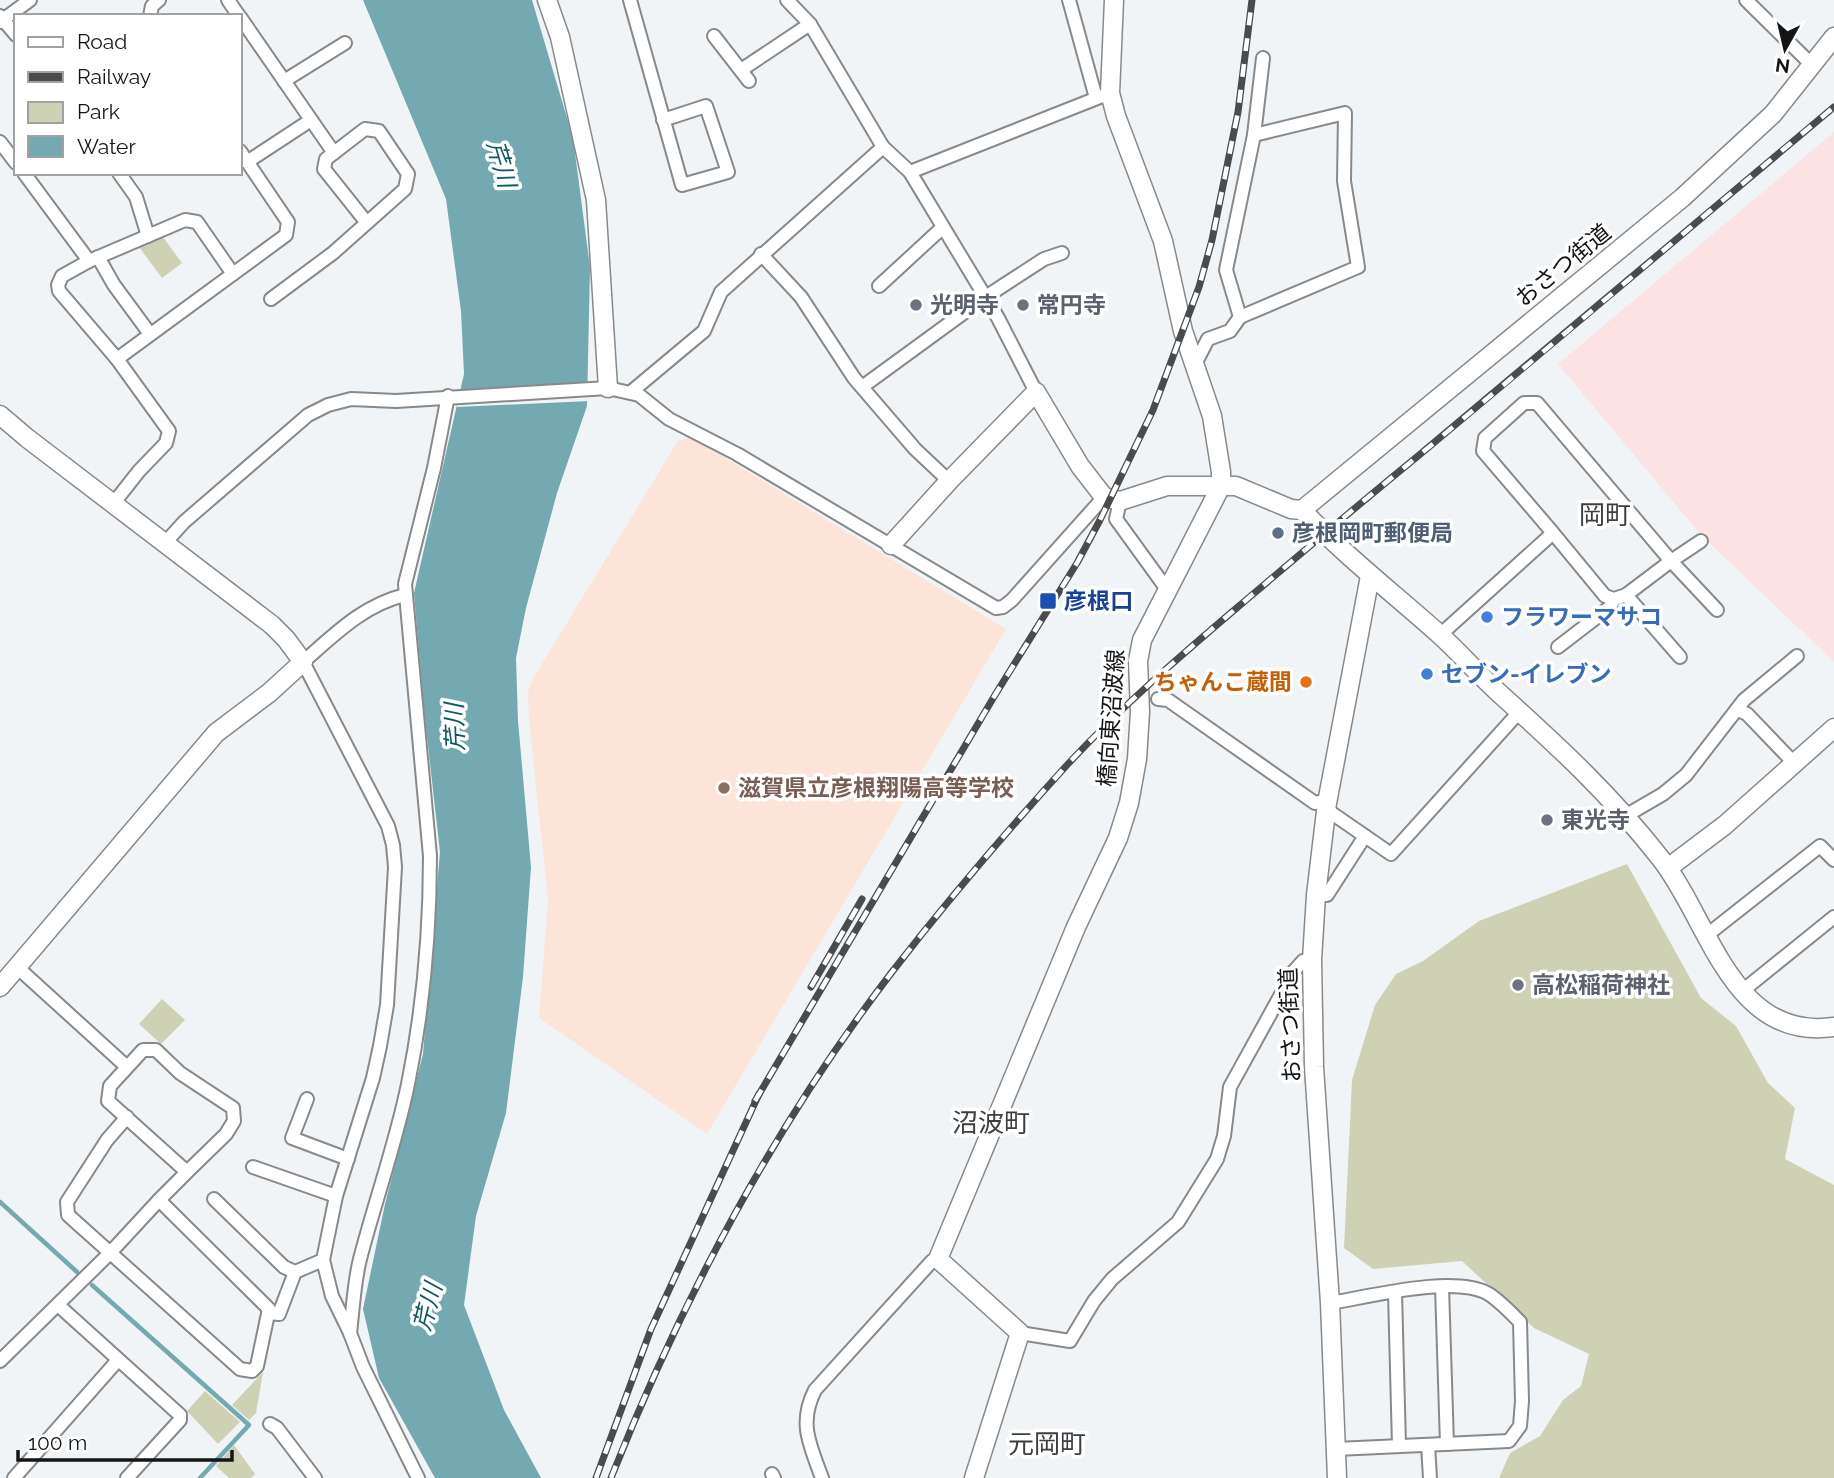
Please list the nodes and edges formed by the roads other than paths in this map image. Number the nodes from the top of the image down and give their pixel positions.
1 (30, 0) edge
2 (547, 0) edge
3 (629, 0) edge
4 (787, 0) edge
5 (1069, 0) edge
6 (1114, 0) edge
7 (1746, 0) edge
8 (1, 19) edge
9 (242, 20) edge
10 (810, 24) junction
11 (14, 33) edge
12 (714, 36) dead end
13 (1834, 37) edge
14 (345, 43) dead end
15 (1263, 58) dead end
16 (1812, 65) junction
17 (284, 81) junction
18 (1103, 96) junction
19 (311, 120) junction
20 (663, 120) junction
21 (1254, 135) junction
22 (0, 142) edge
23 (883, 147) junction
24 (334, 153) junction
25 (243, 157) edge
26 (14, 160) edge
27 (910, 172) junction
28 (26, 175) edge
29 (120, 175) edge
30 (367, 223) junction
31 (942, 228) junction
32 (148, 236) junction
33 (1062, 253) dead end
34 (761, 254) junction
35 (94, 259) junction
36 (233, 274) junction
37 (879, 286) dead end
38 (984, 298) junction
39 (271, 299) dead end
40 (1240, 317) junction
41 (150, 334) junction
42 (117, 359) junction
43 (1195, 364) junction
44 (862, 387) junction
45 (600, 389) junction
46 (1036, 391) junction
47 (631, 392) junction
48 (453, 396) junction
49 (0, 415) edge
50 (948, 481) junction
51 (1221, 486) junction
52 (1112, 499) junction
53 (113, 504) junction
54 (1302, 509) junction
55 (1553, 533) junction
56 (1701, 541) dead end
57 (165, 543) junction
58 (891, 545) junction
59 (1671, 561) junction
60 (1370, 576) junction
61 (1166, 588) junction
62 (405, 595) junction
63 (1620, 597) junction
64 (1717, 610) dead end
65 (1440, 635) junction
66 (1558, 647) dead end
67 (1797, 656) dead end
68 (1679, 657) dead end
69 (303, 662) junction
70 (1158, 699) dead end
71 (1738, 710) junction
72 (1520, 711) junction
73 (1834, 729) edge
74 (1794, 764) junction
75 (1326, 806) junction
76 (1627, 816) junction
77 (1365, 836) junction
78 (1834, 860) edge
79 (1668, 868) junction
80 (1316, 895) junction
81 (1834, 917) edge
82 (1707, 935) junction
83 (1312, 960) junction
84 (17, 967) junction
85 (0, 987) edge
86 (1741, 992) junction
87 (1834, 1027) edge
88 (127, 1067) junction
89 (307, 1099) dead end
90 (127, 1117) junction
91 (348, 1159) junction
92 (253, 1167) dead end
93 (187, 1172) junction
94 (336, 1196) junction
95 (214, 1199) dead end
96 (159, 1200) junction
97 (110, 1254) junction
98 (938, 1259) junction
99 (323, 1260) junction
100 (295, 1272) junction
101 (1442, 1287) junction
102 (1395, 1292) junction
103 (1329, 1303) junction
104 (58, 1305) junction
105 (268, 1313) junction
106 (350, 1333) junction
107 (1020, 1333) junction
108 (118, 1360) junction
109 (0, 1361) edge
110 (270, 1424) dead end
111 (1447, 1444) junction
112 (1428, 1445) junction
113 (1399, 1446) junction
114 (1336, 1449) junction
115 (15, 1478) edge
116 (127, 1478) edge
117 (316, 1478) edge
118 (418, 1478) edge
119 (822, 1478) edge
120 (974, 1478) edge
121 (1337, 1478) edge
122 (1430, 1478) edge

1 - 8 street
2 - 45 street
3 - 20 street
4 - 10 street
5 - 18 street
6 - 18 street
7 - 16 street
8 - 11 street
9 - 17 street
10 - 12 street
10 - 23 street
13 - 16 street, おさつ街道
14 - 17 street
15 - 21 street
16 - 54 street, おさつ街道
17 - 19 street
18 - 27 street
18 - 43 street
19 - 24 street
19 - 25 street
20 - 20 street
21 - 40 street
21 - 40 street
22 - 26 street
23 - 27 street
23 - 34 street
24 - 30 street
24 - 30 street
25 - 36 street
27 - 31 street
28 - 35 street
29 - 32 street
30 - 39 street
31 - 37 street
31 - 38 street
32 - 35 street
32 - 36 street
33 - 38 street
34 - 44 street
34 - 47 street
35 - 41 street
35 - 42 street
36 - 41 street
38 - 44 street
38 - 46 street
40 - 43 street
41 - 42 street
42 - 53 street
43 - 51 street
44 - 50 street
45 - 47 street
45 - 48 street
46 - 50 street
46 - 52 street
47 - 58 street
48 - 57 street
48 - 62 street
49 - 53 street
50 - 58 street
51 - 52 street
51 - 54 street
51 - 61 street, 橋向東沼波線
52 - 58 street
52 - 61 street
53 - 57 street
54 - 60 street
55 - 59 street
55 - 63 street
55 - 65 street
56 - 59 street
57 - 69 street
59 - 63 street
59 - 64 street
60 - 65 street
60 - 75 street, おさつ街道
61 - 98 street, 橋向東沼波線
62 - 69 street
62 - 106 street
63 - 66 street
63 - 68 street
65 - 72 street
67 - 71 street
69 - 84 street
69 - 91 street
70 - 75 street
71 - 74 street
71 - 76 street
72 - 76 street
72 - 77 street
73 - 74 street
74 - 79 street
75 - 77 street
75 - 80 street, おさつ街道
76 - 79 street
77 - 80 street
78 - 82 street
79 - 82 street
80 - 83 street, おさつ街道
81 - 86 street
82 - 86 street
83 - 103 street, おさつ街道
83 - 107 street
84 - 85 street
84 - 88 street
86 - 87 street
88 - 90 street
88 - 93 street
89 - 91 street
90 - 93 street
90 - 97 street
91 - 94 street
92 - 94 street
93 - 96 street
94 - 99 street
95 - 100 street
96 - 97 street
96 - 105 street
97 - 104 street
97 - 105 street
98 - 107 street
98 - 119 street
99 - 100 street
99 - 106 street
100 - 105 street
101 - 102 street
101 - 111 street
101 - 111 street
102 - 103 street
102 - 113 street
103 - 114 street, おさつ街道
104 - 108 street
104 - 109 street
106 - 118 street
107 - 120 street
108 - 115 street
108 - 116 street
110 - 117 street
111 - 112 street
112 - 113 street
112 - 122 street
113 - 114 street
114 - 121 street, おさつ街道

